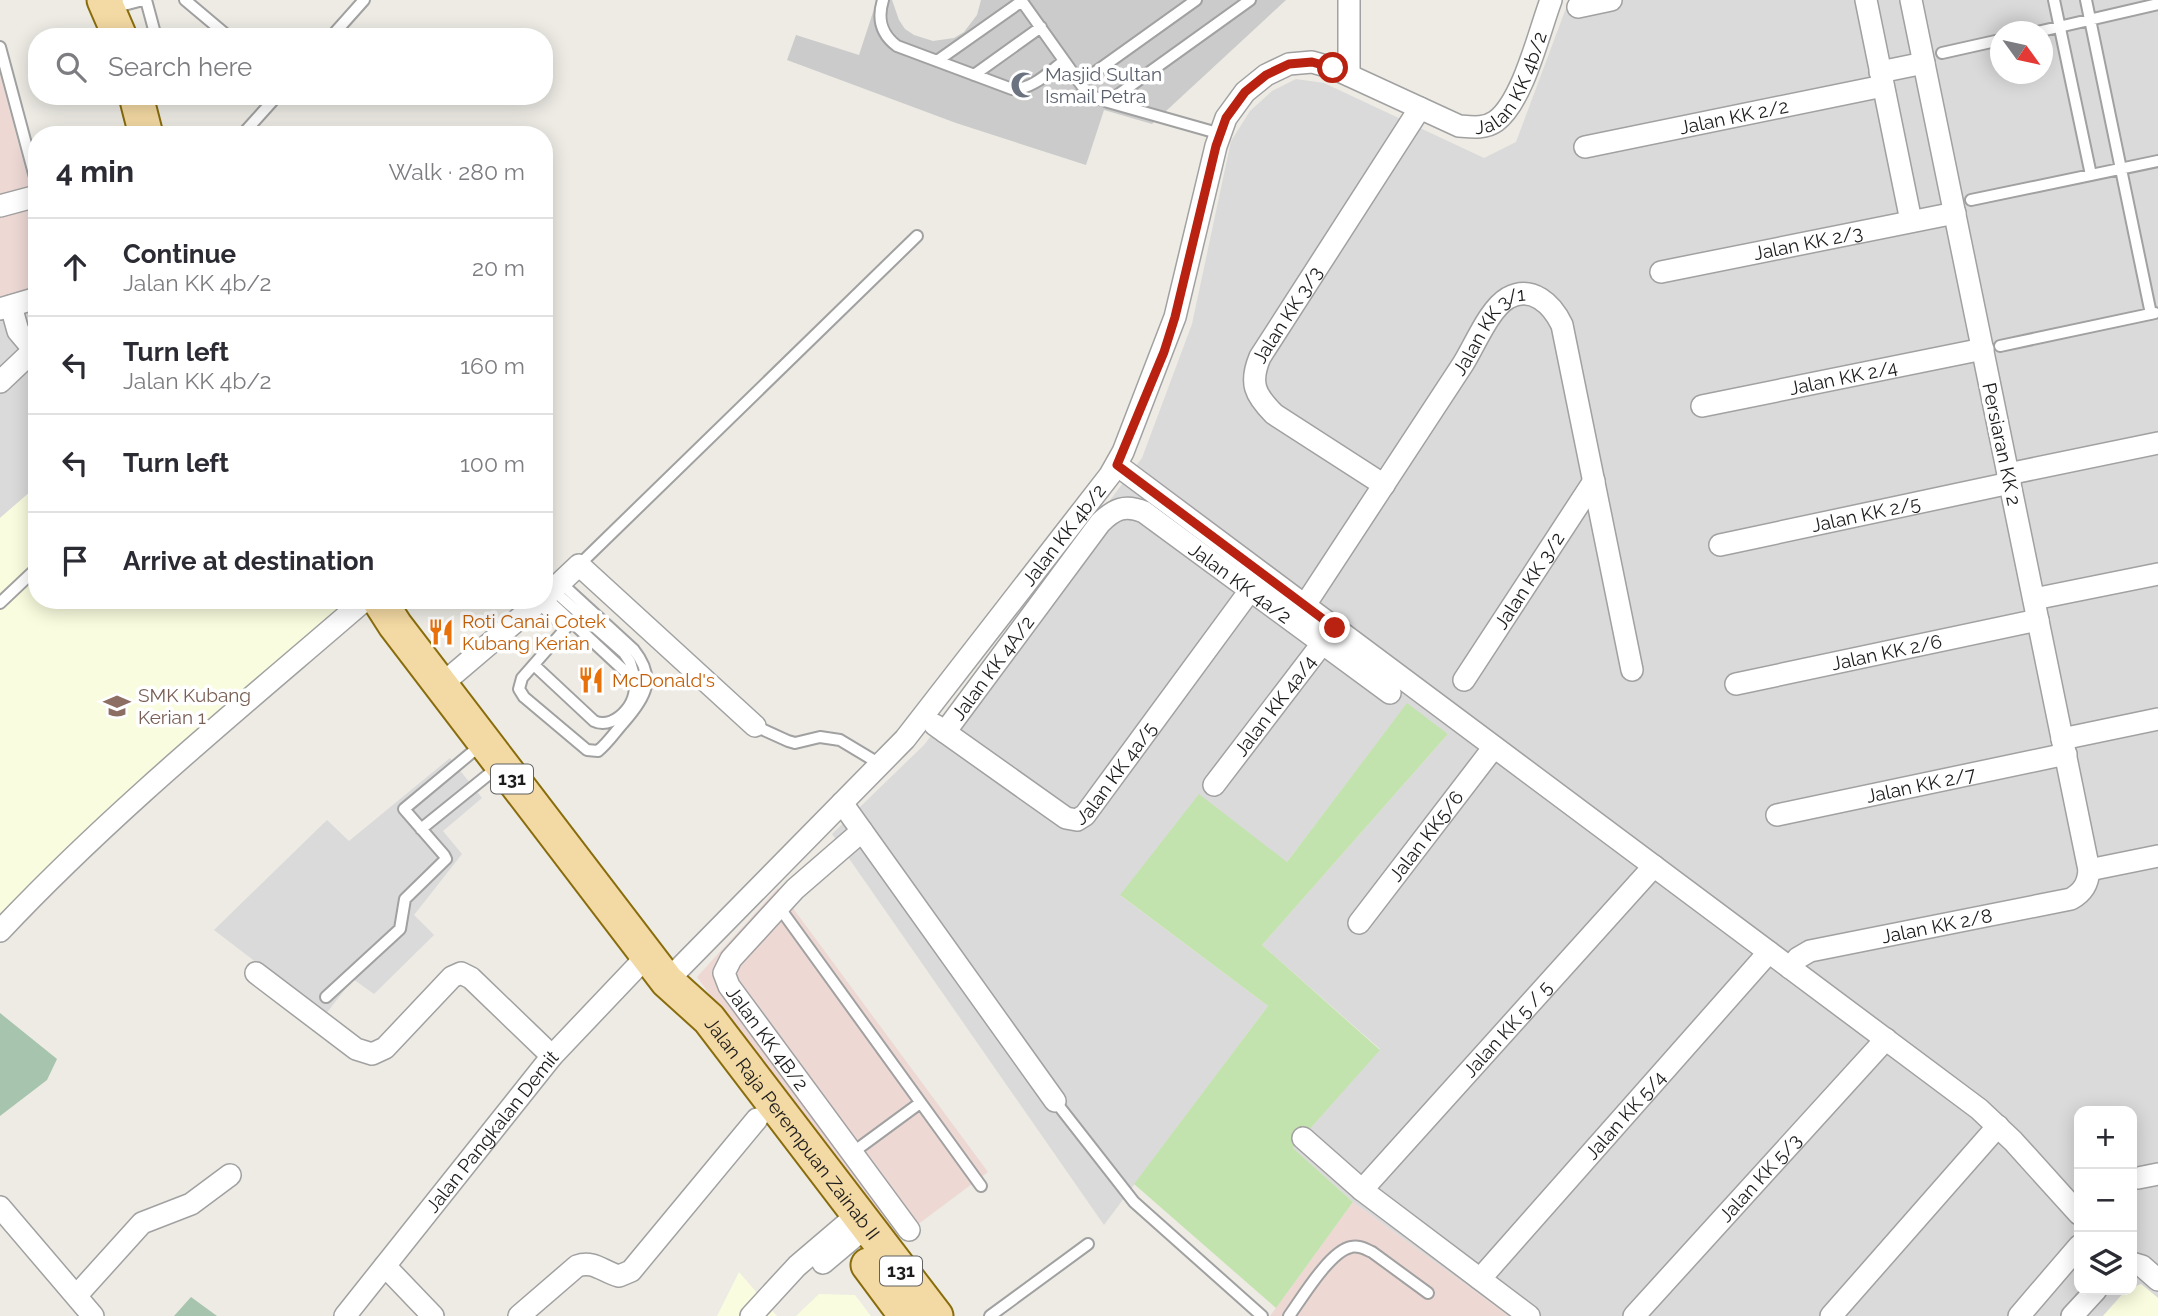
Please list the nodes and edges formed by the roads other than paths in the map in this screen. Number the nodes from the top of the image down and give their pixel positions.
1 (185, 0) edge
2 (364, 0) edge
3 (883, 0) edge
4 (1196, 0) edge
5 (1250, 0) edge
6 (1349, 0) edge
7 (1551, 0) edge
8 (1611, 0) edge
9 (1866, 0) edge
10 (1911, 0) edge
11 (2054, 0) edge
12 (2086, 0) edge
13 (1021, 1) edge
14 (2158, 4) edge
15 (1578, 7) dead end
16 (125, 11) edge
17 (2090, 19) junction
18 (2060, 26) junction
19 (1041, 27) junction
20 (145, 28) edge
21 (220, 28) edge
22 (339, 28) edge
23 (2053, 28) edge
24 (1990, 43) edge
25 (0, 47) edge
26 (1933, 58) junction
27 (937, 61) junction
28 (1065, 61) junction
29 (2, 65) edge
30 (974, 75) junction
31 (1349, 75) junction
32 (1882, 79) junction
33 (1080, 83) junction
34 (1108, 102) junction
35 (138, 105) edge
36 (269, 105) edge
37 (1420, 108) junction
38 (144, 126) edge
39 (250, 126) edge
40 (1221, 134) junction
41 (1584, 147) dead end
42 (28, 154) edge
43 (2158, 161) edge
44 (2121, 169) junction
45 (2091, 175) junction
46 (28, 198) edge
47 (0, 206) edge
48 (1963, 206) junction
49 (1911, 221) junction
50 (917, 236) dead end
51 (1661, 272) dead end
52 (28, 301) edge
53 (5, 307) edge
54 (2154, 313) edge
55 (28, 341) edge
56 (1991, 347) junction
57 (28, 355) edge
58 (0, 382) edge
59 (1702, 406) dead end
60 (2158, 443) edge
61 (1113, 470) junction
62 (2009, 479) junction
63 (1594, 481) junction
64 (1384, 485) junction
65 (1120, 508) junction
66 (1720, 545) dead end
67 (579, 565) junction
68 (2158, 574) edge
69 (28, 577) edge
70 (1256, 582) junction
71 (553, 589) edge
72 (553, 600) edge
73 (553, 600) edge
74 (0, 603) edge
75 (1305, 605) junction
76 (355, 609) edge
77 (385, 609) edge
78 (531, 609) edge
79 (2036, 610) junction
80 (576, 617) junction
81 (1329, 636) junction
82 (534, 665) junction
83 (1632, 670) dead end
84 (1464, 680) dead end
85 (1737, 684) dead end
86 (441, 685) junction
87 (1390, 693) dead end
88 (924, 717) junction
89 (2158, 719) edge
90 (755, 726) joint
91 (945, 732) junction
92 (1494, 747) junction
93 (2064, 747) junction
94 (493, 753) junction
95 (880, 764) junction
96 (1214, 785) dead end
97 (842, 803) junction
98 (1777, 815) dead end
99 (421, 829) junction
100 (862, 831) junction
101 (2158, 856) edge
102 (1654, 866) junction
103 (2087, 879) junction
104 (779, 907) junction
105 (1359, 923) dead end
106 (0, 932) edge
107 (1769, 952) junction
108 (657, 968) junction
109 (1790, 968) junction
110 (256, 973) dead end
111 (326, 997) dead end
112 (1886, 1039) junction
113 (552, 1056) junction
114 (1055, 1101) joint
115 (920, 1102) junction
116 (757, 1118) junction
117 (1998, 1126) junction
118 (1303, 1138) dead end
119 (839, 1163) junction
120 (230, 1175) dead end
121 (981, 1186) dead end
122 (1362, 1190) junction
123 (0, 1207) edge
124 (2074, 1209) edge
125 (854, 1227) junction
126 (909, 1230) dead end
127 (1088, 1244) dead end
128 (2074, 1252) edge
129 (2137, 1264) edge
130 (385, 1266) junction
131 (1480, 1279) junction
132 (2158, 1280) edge
133 (1429, 1293) dead end
134 (77, 1295) junction
135 (2091, 1295) edge
136 (93, 1316) edge
137 (345, 1316) edge
138 (433, 1316) edge
139 (519, 1316) edge
140 (751, 1316) edge
141 (769, 1316) edge
142 (906, 1316) edge
143 (936, 1316) edge
144 (990, 1316) edge
145 (1262, 1316) edge
146 (1289, 1316) edge
147 (1529, 1316) edge
148 (1634, 1316) edge
149 (1831, 1316) edge
150 (2018, 1316) edge
151 (2072, 1316) edge

1 - 21 lane
2 - 22 lane
3 - 27 lane
4 - 33 lane
5 - 34 lane
6 - 31 street
7 - 37 street, Jalan KK 4b/2
8 - 15 street
9 - 32 street
10 - 26 street, Persiaran KK 2
11 - 18 lane
12 - 17 lane
13 - 19 lane
13 - 27 lane
14 - 17 lane
16 - 20 lane
17 - 18 lane
17 - 44 lane
18 - 23 lane
18 - 45 lane
19 - 28 lane
19 - 30 lane
24 - 26 lane
25 - 29 lane
26 - 32 street, Jalan KK 2/2
26 - 48 street, Persiaran KK 2
27 - 30 lane
28 - 30 lane
28 - 33 lane
29 - 42 lane
31 - 37 street, Jalan KK 4b/2
31 - 40 street, Jalan KK 4b/2
32 - 41 street, Jalan KK 2/2
32 - 49 street
33 - 34 lane
34 - 40 lane
35 - 38 main road
36 - 39 lane
37 - 64 street, Jalan KK 3/3
40 - 61 street, Jalan KK 4b/2
43 - 44 lane
44 - 45 lane
44 - 54 lane
45 - 48 lane
46 - 47 street
48 - 49 street, Jalan KK 2/3
48 - 56 street, Persiaran KK 2
49 - 51 street, Jalan KK 2/3
50 - 67 lane
52 - 53 street
53 - 55 street
54 - 56 lane
56 - 59 street, Jalan KK 2/4
56 - 62 street, Persiaran KK 2
57 - 58 street
60 - 62 street, Jalan KK 2/5
61 - 65 street
61 - 70 street
61 - 88 street, Jalan KK 4b/2
62 - 66 street, Jalan KK 2/5
62 - 79 street, Persiaran KK 2
63 - 64 street, Jalan KK 3/1
63 - 83 street, Jalan KK 3/1
63 - 84 street, Jalan KK 3/2
64 - 75 street, Jalan KK 3/1
65 - 70 street, Jalan KK 4a/2
65 - 91 street, Jalan KK 4A/2
67 - 71 street
67 - 90 street
68 - 79 street, Jalan KK 2/6
69 - 74 lane
70 - 75 street
70 - 81 street, Jalan KK 4a/2
70 - 91 street, Jalan KK 4a/5
72 - 80 lane
73 - 80 lane
75 - 81 street
76 - 106 street
77 - 86 main road, Jalan Raja Perempuan Zainab II / 131
78 - 86 street
79 - 85 street, Jalan KK 2/6
79 - 93 street, Persiaran KK 2
80 - 82 lane
80 - 82 lane
80 - 82 lane
81 - 87 street, Jalan KK 4a/2
81 - 92 street
81 - 96 street, Jalan KK 4a/4
86 - 94 main road, Jalan Raja Perempuan Zainab II / 131
88 - 91 street, Jalan KK 4a/5
88 - 95 street, Jalan KK 4b/2
89 - 93 street, Jalan KK 2/7
90 - 95 lane
92 - 102 street
92 - 105 street, Jalan KK5/6
93 - 98 street, Jalan KK 2/7
93 - 103 street, Persiaran KK 2
94 - 99 lane
94 - 99 lane
94 - 108 main road, Jalan Raja Perempuan Zainab II / 131
95 - 97 street, Jalan KK 4b/2
97 - 100 street
97 - 108 street, Jalan KK 4b/2
99 - 111 lane
100 - 104 street, Jalan KK 4B/2
100 - 114 street
101 - 103 street, Jalan KK 2/8
102 - 107 street
102 - 122 street, Jalan KK 5 / 5
103 - 109 street, Jalan KK 2/8
104 - 115 lane
104 - 119 street, Jalan KK 4B/2
107 - 109 street
107 - 131 street, Jalan KK 5/4
108 - 113 street, Jalan Pangkalan Demit
108 - 116 main road, Jalan Raja Perempuan Zainab II / 131
108 - 119 main road, Jalan Raja Perempuan Zainab II / 131
109 - 112 street
110 - 113 street
112 - 117 street
112 - 148 street, Jalan KK 5/3
113 - 130 street, Jalan Pangkalan Demit
114 - 145 lane
115 - 119 lane
115 - 121 lane
116 - 125 main road, Jalan Raja Perempuan Zainab II / 131
116 - 139 street
117 - 124 street
117 - 149 street
118 - 122 street
119 - 125 main road, Jalan Raja Perempuan Zainab II / 131
119 - 126 street, Jalan KK 4B/2
120 - 134 street
122 - 131 street
123 - 134 street
125 - 140 street
125 - 141 street
125 - 142 main road, Jalan Raja Perempuan Zainab II / 131
125 - 143 main road, Jalan Raja Perempuan Zainab II / 131
127 - 144 lane
128 - 150 street
129 - 132 street
130 - 137 street, Jalan Pangkalan Demit
130 - 138 street
131 - 147 street
133 - 146 lane
134 - 136 street
135 - 151 street

